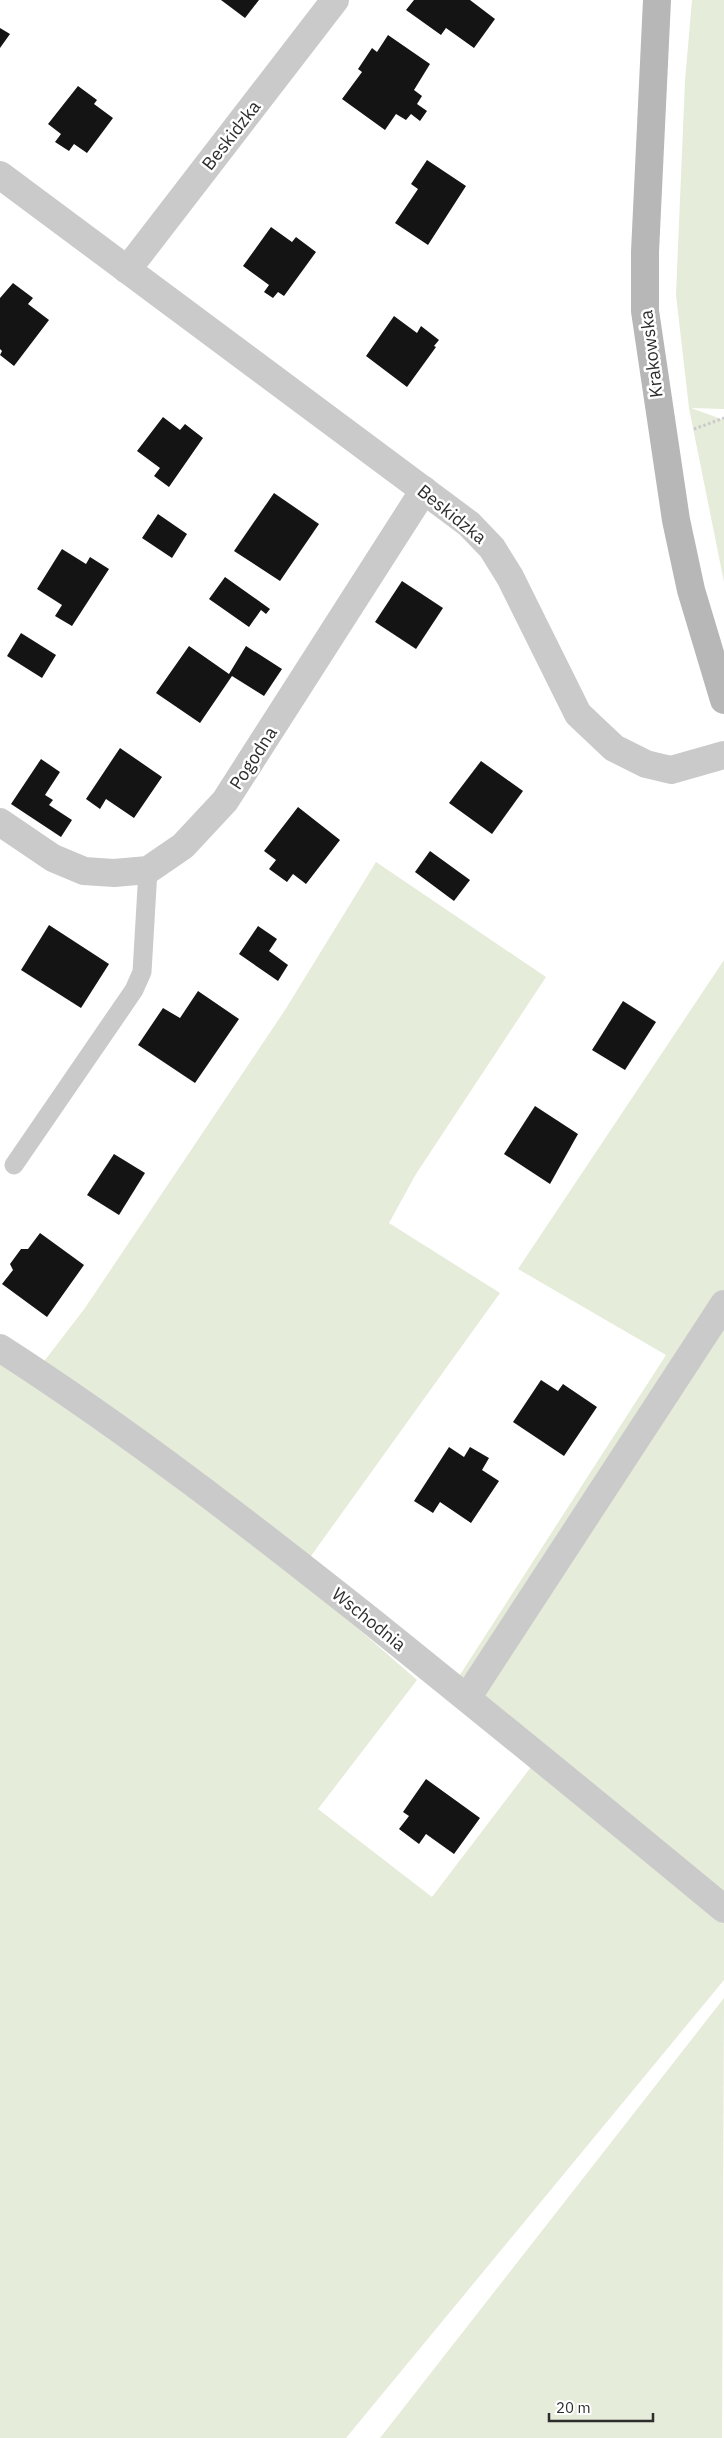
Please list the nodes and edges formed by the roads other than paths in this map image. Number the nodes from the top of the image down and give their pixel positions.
1 (335, 0) edge
2 (657, 0) edge
3 (0, 175) edge
4 (127, 270) junction
5 (424, 490) junction
6 (724, 700) edge
7 (724, 755) edge
8 (0, 822) edge
9 (148, 870) junction
10 (14, 1165) dead end
11 (724, 1304) edge
12 (0, 1348) edge
13 (467, 1698) junction
14 (724, 1909) edge

1 - 4 street, Beskidzka
2 - 6 main road, Krakowska
3 - 4 street, Beskidzka
4 - 5 street, Beskidzka
5 - 7 street, Beskidzka
5 - 9 street, Pogodna
8 - 9 street, Pogodna
9 - 10 lane
11 - 13 street
12 - 13 street, Wschodnia
13 - 14 street, Wschodnia

